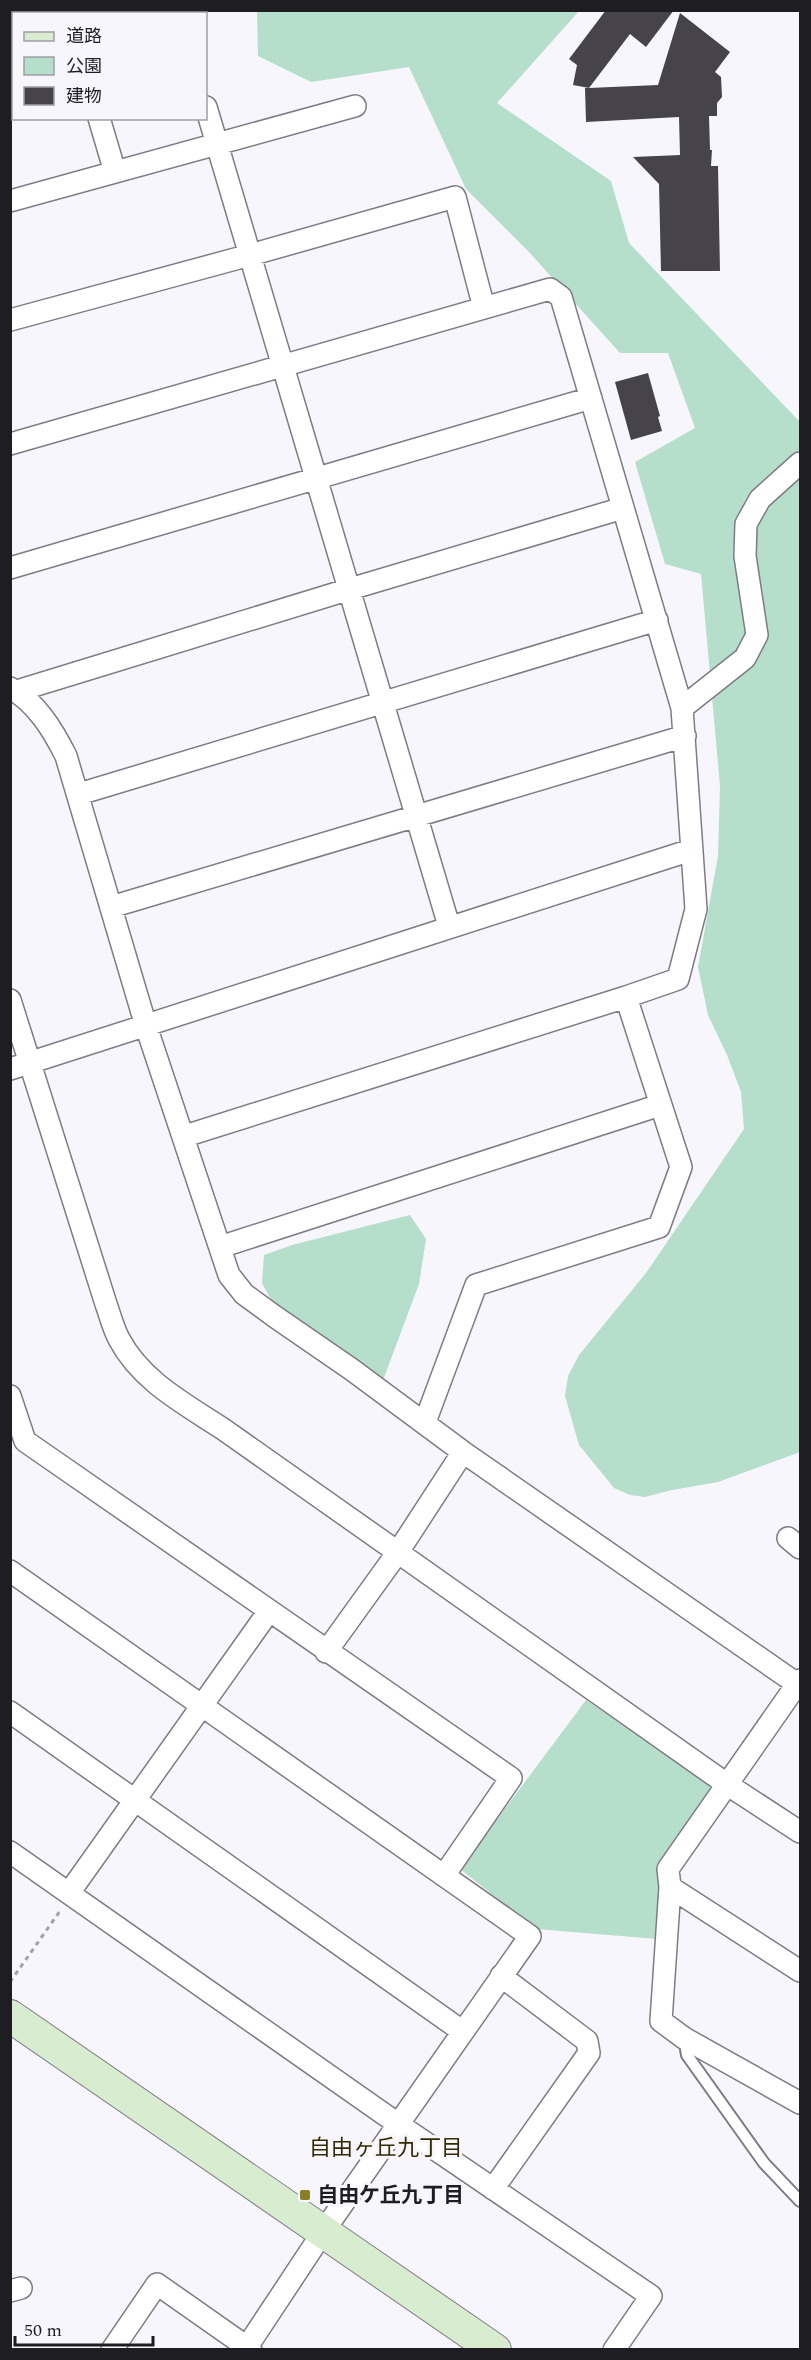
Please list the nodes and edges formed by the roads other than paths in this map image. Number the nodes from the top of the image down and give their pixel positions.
1 (355, 106) dead end
2 (207, 110) edge
3 (100, 120) edge
4 (216, 145) junction
5 (115, 172) junction
6 (12, 196) edge
7 (250, 255) junction
8 (484, 308) junction
9 (10, 320) edge
10 (283, 366) junction
11 (591, 398) junction
12 (10, 444) edge
13 (801, 463) edge
14 (317, 479) junction
15 (623, 508) junction
16 (10, 568) edge
17 (350, 589) junction
18 (657, 620) junction
19 (14, 689) edge
20 (384, 702) junction
21 (682, 708) junction
22 (685, 736) junction
23 (79, 794) junction
24 (417, 815) junction
25 (691, 850) junction
26 (111, 907) junction
27 (449, 926) junction
28 (626, 997) junction
29 (10, 1000) edge
30 (146, 1026) junction
31 (20, 1066) edge
32 (660, 1105) junction
33 (184, 1136) junction
34 (220, 1247) junction
35 (10, 1396) edge
36 (425, 1422) junction
37 (18, 1444) edge
38 (463, 1452) junction
39 (398, 1552) junction
40 (10, 1571) edge
41 (269, 1611) junction
42 (326, 1652) junction
43 (800, 1683) edge
44 (201, 1705) junction
45 (10, 1712) edge
46 (728, 1785) junction
47 (135, 1799) junction
48 (801, 1832) edge
49 (10, 1852) edge
50 (445, 1874) junction
51 (670, 1887) junction
52 (70, 1894) junction
53 (801, 1971) edge
54 (501, 1976) junction
55 (10, 2016) edge
56 (462, 2031) junction
57 (684, 2038) junction
58 (801, 2103) edge
59 (398, 2124) junction
60 (493, 2189) junction
61 (801, 2201) edge
62 (323, 2232) junction
63 (248, 2348) edge
64 (112, 2349) edge
65 (495, 2349) edge
66 (614, 2349) edge

1 - 4 street
2 - 4 street
3 - 5 street
4 - 5 street
4 - 7 street
5 - 6 street
7 - 8 street
7 - 9 street
7 - 10 street
8 - 10 street
8 - 11 street
10 - 12 street
10 - 14 street
11 - 14 street
11 - 15 street
13 - 21 street
14 - 16 street
14 - 17 street
15 - 17 street
15 - 18 street
17 - 19 street
17 - 20 street
18 - 20 street
18 - 21 street
19 - 23 street
20 - 23 street
20 - 24 street
21 - 22 street
22 - 24 street
22 - 25 street
23 - 26 street
24 - 26 street
24 - 27 street
25 - 27 street
25 - 28 street
26 - 30 street
27 - 30 street
28 - 32 street
28 - 33 street
29 - 31 street
30 - 31 street
30 - 33 street
31 - 39 street
32 - 34 street
32 - 36 street
33 - 34 street
34 - 36 street
35 - 37 street
36 - 38 street
37 - 41 street
38 - 39 street
38 - 43 street
39 - 42 street
39 - 46 street
40 - 44 street
41 - 42 street
41 - 44 street
42 - 50 street
43 - 46 street
44 - 47 street
44 - 50 street
45 - 47 street
46 - 48 street
46 - 51 street
47 - 52 street
47 - 56 street
49 - 52 street
50 - 54 street
51 - 53 street
51 - 57 street
52 - 59 street
54 - 56 street
54 - 60 street
55 - 62 street
56 - 59 street
57 - 58 street
57 - 61 lane
59 - 60 street
59 - 62 street
60 - 66 street
62 - 63 street
62 - 65 street
63 - 64 street

